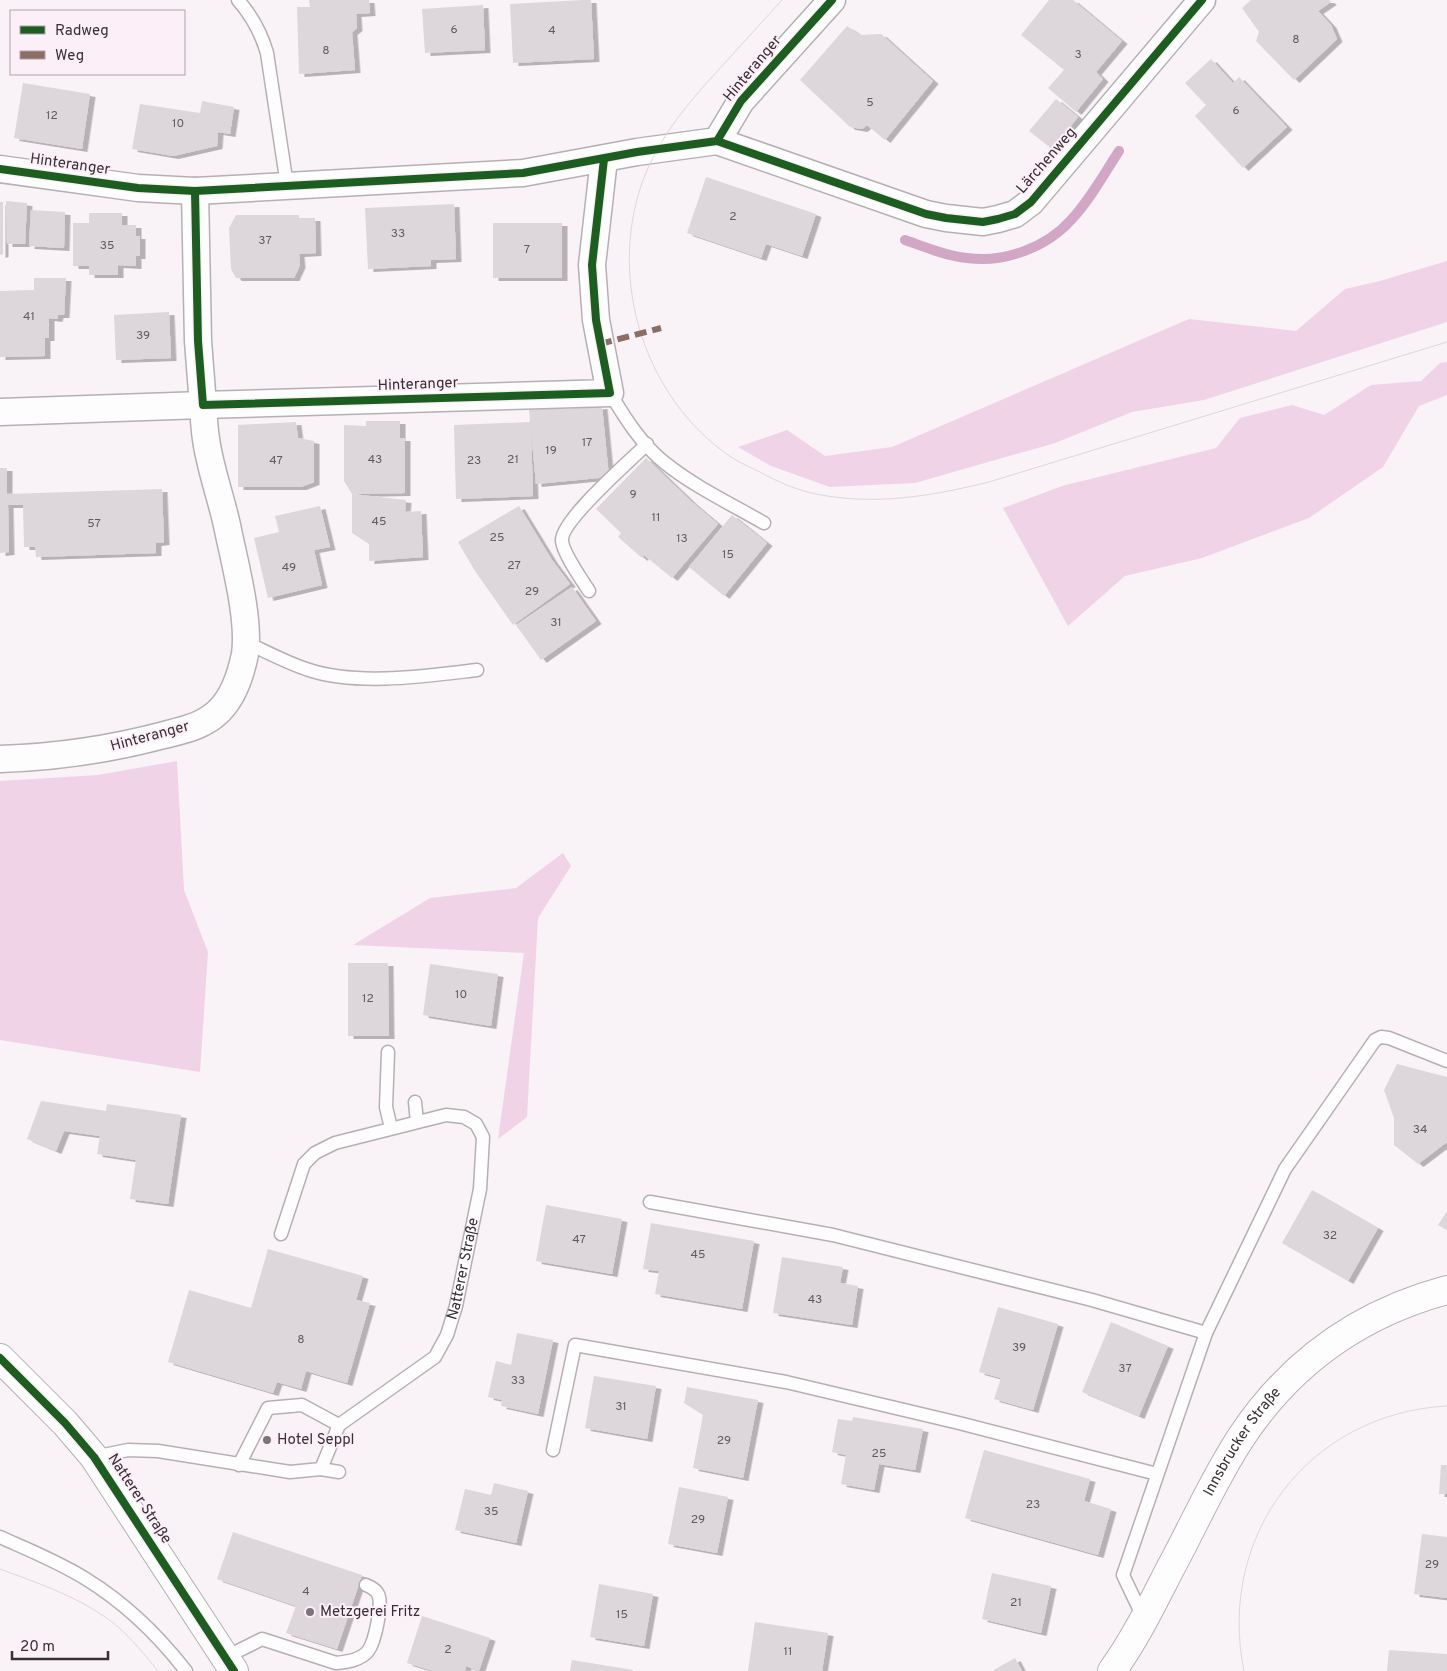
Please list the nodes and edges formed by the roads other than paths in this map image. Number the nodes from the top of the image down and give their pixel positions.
1 (238, 0) edge
2 (832, 0) edge
3 (1202, 0) edge
4 (717, 141) junction
5 (604, 159) junction
6 (0, 169) edge
7 (287, 185) junction
8 (196, 191) junction
9 (610, 393) junction
10 (203, 404) junction
11 (0, 412) edge
12 (647, 444) junction
13 (764, 523) dead end
14 (589, 591) dead end
15 (245, 642) junction
16 (478, 670) dead end
17 (0, 759) edge
18 (388, 1052) dead end
19 (1447, 1061) edge
20 (415, 1102) dead end
21 (417, 1122) junction
22 (391, 1128) junction
23 (650, 1202) dead end
24 (281, 1234) dead end
25 (1447, 1290) edge
26 (1206, 1333) junction
27 (0, 1358) edge
28 (339, 1425) junction
29 (553, 1450) dead end
30 (94, 1457) junction
31 (239, 1465) junction
32 (321, 1469) junction
33 (339, 1472) dead end
34 (1158, 1474) junction
35 (0, 1537) edge
36 (366, 1585) dead end
37 (1144, 1620) junction
38 (230, 1664) edge
39 (186, 1671) edge
40 (1112, 1671) edge

1 - 7 lane
2 - 4 street, Hinteranger
3 - 4 street, Lärchenweg
4 - 5 street, Hinteranger
5 - 7 street, Hinteranger
5 - 9 street
6 - 8 street, Hinteranger
7 - 8 street, Hinteranger
8 - 10 street, Hinteranger
9 - 10 street, Hinteranger
9 - 12 lane
10 - 11 street, Hinteranger
10 - 15 street, Hinteranger
12 - 13 lane
12 - 14 lane
15 - 16 lane
15 - 17 street, Hinteranger
18 - 22 lane
19 - 26 lane
20 - 21 lane
21 - 22 lane, Natterer Straße
21 - 28 lane, Natterer Straße
22 - 24 lane, Natterer Straße
23 - 26 lane
25 - 37 main road, Innsbrucker Straße
26 - 34 lane
27 - 30 main road, Natterer Straße
28 - 31 lane
28 - 32 lane
29 - 34 lane
30 - 31 lane, Natterer Straße
30 - 38 main road, Natterer Straße
31 - 32 lane, Natterer Straße
32 - 33 lane, Natterer Straße
34 - 37 lane
35 - 39 lane
36 - 38 lane
37 - 40 main road, Innsbrucker Straße

